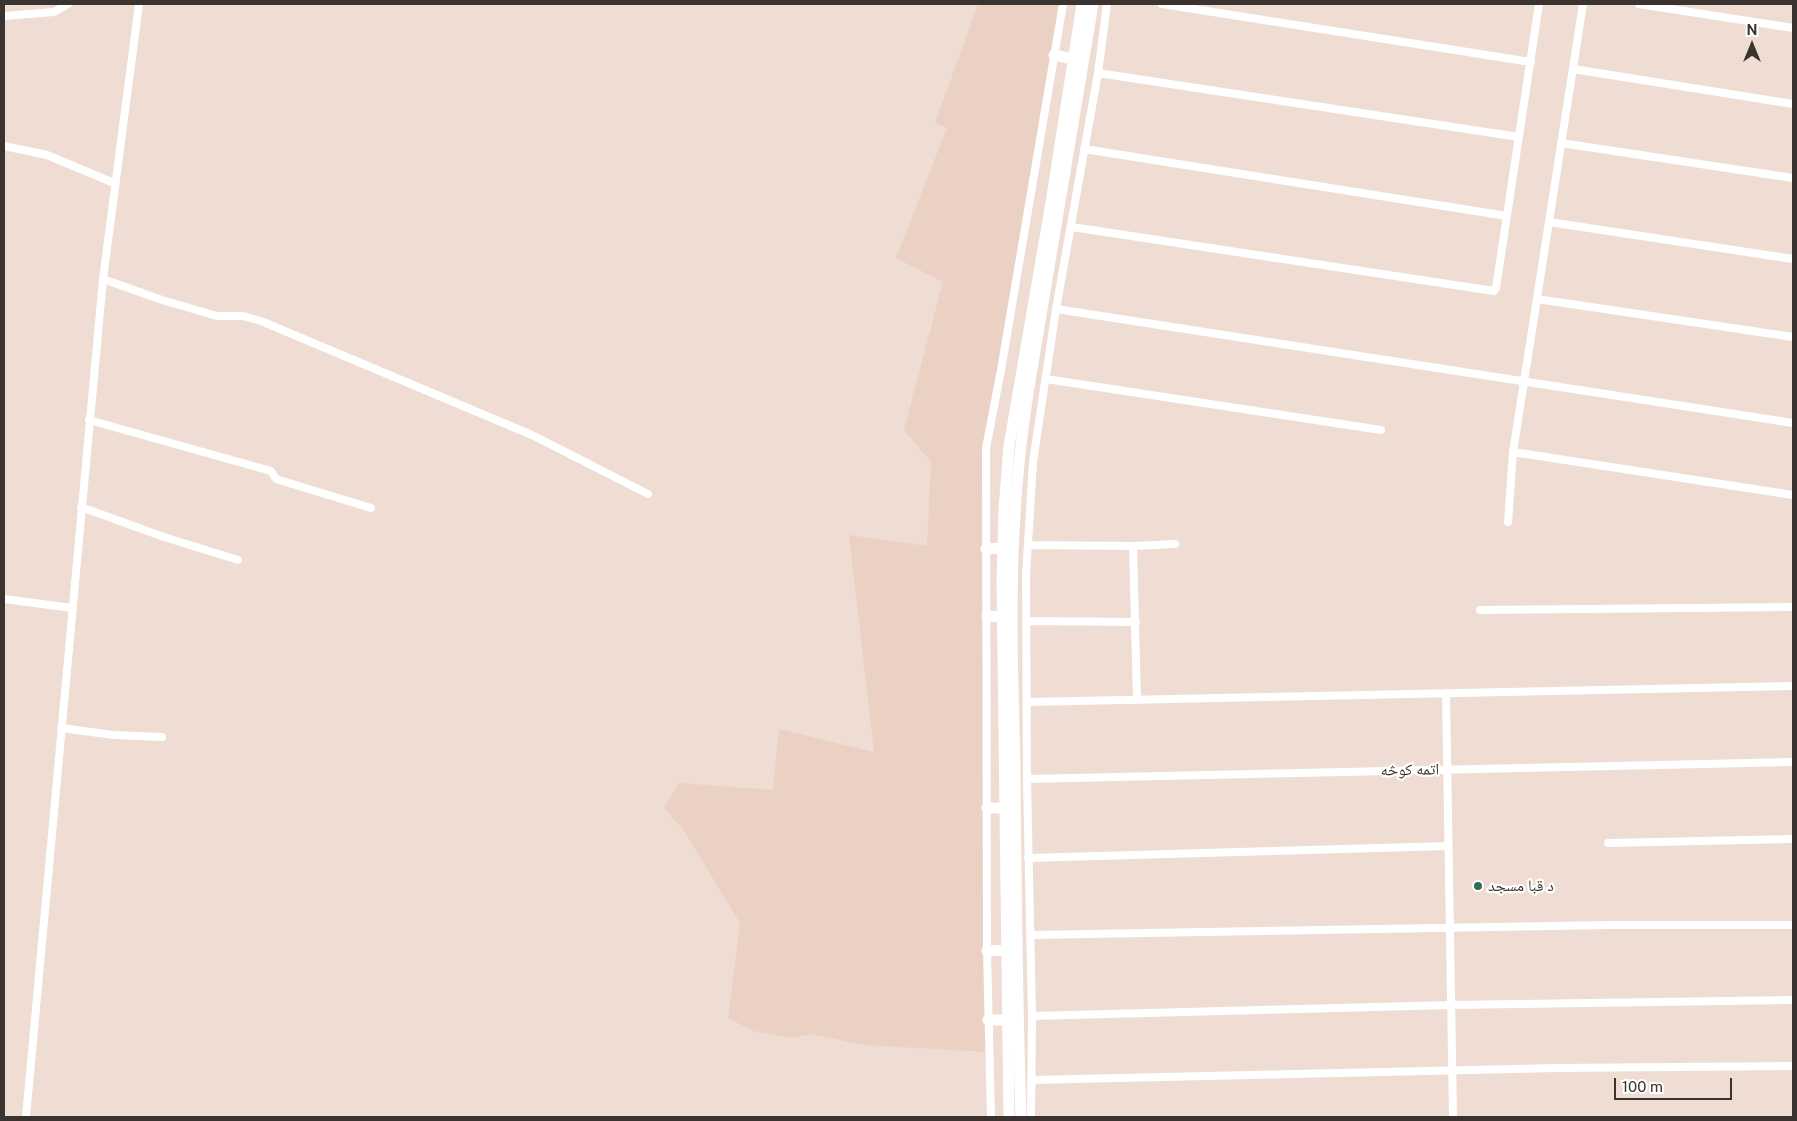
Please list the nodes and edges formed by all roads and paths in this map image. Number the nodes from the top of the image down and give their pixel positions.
1 (68, 4) edge
2 (139, 4) edge
3 (1063, 4) edge
4 (1082, 4) edge
5 (1093, 4) edge
6 (1107, 4) edge
7 (1162, 4) edge
8 (1540, 4) edge
9 (1583, 4) edge
10 (1639, 4) edge
11 (4, 16) edge
12 (1793, 28) edge
13 (1054, 56) junction
14 (1073, 59) junction
15 (1531, 62) junction
16 (1573, 69) junction
17 (1098, 73) junction
18 (1793, 104) edge
19 (1519, 137) junction
20 (1561, 143) junction
21 (4, 146) edge
22 (1084, 150) junction
23 (1793, 178) edge
24 (114, 182) junction
25 (1507, 216) junction
26 (1550, 222) junction
27 (1072, 227) junction
28 (1793, 259) edge
29 (103, 279) junction
30 (1537, 299) junction
31 (1056, 309) junction
32 (1793, 337) edge
33 (1046, 379) junction
34 (1525, 381) junction
35 (89, 420) junction
36 (1793, 423) edge
37 (1381, 430) dead end
38 (1514, 452) junction
39 (648, 494) dead end
40 (1793, 495) edge
41 (81, 507) junction
42 (371, 508) dead end
43 (1508, 522) dead end
44 (1175, 544) dead end
45 (1028, 545) junction
46 (1133, 546) junction
47 (1003, 548) junction
48 (986, 549) junction
49 (238, 560) dead end
50 (4, 599) edge
51 (1793, 607) edge
52 (72, 608) junction
53 (1480, 610) dead end
54 (986, 616) junction
55 (1002, 617) junction
56 (1027, 621) junction
57 (1136, 622) junction
58 (1793, 686) edge
59 (1446, 693) junction
60 (1138, 700) junction
61 (1028, 702) junction
62 (61, 728) junction
63 (162, 737) dead end
64 (1793, 762) edge
65 (1446, 769) junction
66 (1027, 778) junction
67 (987, 808) junction
68 (1006, 808) junction
69 (1793, 839) edge
70 (1608, 844) dead end
71 (1448, 846) junction
72 (1028, 858) junction
73 (1793, 924) edge
74 (1450, 928) junction
75 (1030, 935) junction
76 (1007, 950) junction
77 (987, 951) junction
78 (1793, 1000) edge
79 (1451, 1005) junction
80 (1032, 1016) junction
81 (988, 1020) junction
82 (1008, 1020) junction
83 (1793, 1066) edge
84 (1452, 1070) junction
85 (1031, 1080) junction
86 (26, 1117) edge
87 (992, 1117) edge
88 (1009, 1117) edge
89 (1021, 1117) edge
90 (1031, 1117) edge
91 (1453, 1117) edge

1 - 11 street
2 - 24 street
3 - 13 street
4 - 14 highway
5 - 89 highway
6 - 17 street
7 - 15 street
8 - 15 street
9 - 16 street
10 - 12 street
13 - 14 highway
13 - 48 street
14 - 47 highway
15 - 19 street
16 - 18 street
16 - 20 street
17 - 19 street
17 - 22 street
19 - 25 street
20 - 23 street
20 - 26 street
21 - 24 street
22 - 25 street
22 - 27 street
24 - 29 street
25 - 27 street
26 - 28 street
26 - 30 street
27 - 31 street
29 - 35 street
29 - 39 street
30 - 32 street
30 - 34 street
31 - 33 street
31 - 34 street
33 - 37 street
33 - 45 street
34 - 36 street
34 - 38 street
35 - 41 street
35 - 42 street
38 - 40 street
38 - 43 street
41 - 49 street
41 - 52 street
44 - 46 street
45 - 46 street
45 - 56 street
46 - 57 street
47 - 48 highway
47 - 55 highway
48 - 54 street
50 - 52 street
51 - 53 street
52 - 62 street
54 - 55 highway
54 - 67 street
55 - 68 highway
56 - 57 street
56 - 61 street
57 - 60 street
58 - 59 street
59 - 60 street
59 - 65 street
60 - 61 street
61 - 66 street
62 - 63 street
62 - 86 street
64 - 65 street, اتمه کوڅه
65 - 66 street, اتمه کوڅه
65 - 71 street
66 - 72 street
67 - 68 highway
67 - 77 street
68 - 76 highway
69 - 70 street
71 - 72 street
71 - 74 street
72 - 75 street
73 - 74 street
74 - 75 street
74 - 79 street
75 - 80 street
76 - 77 highway
76 - 82 highway
77 - 81 street
78 - 79 street
79 - 80 street
79 - 84 street
80 - 85 street
81 - 82 highway
81 - 87 street
82 - 88 highway
83 - 84 street
84 - 85 street
84 - 91 street
85 - 90 street

